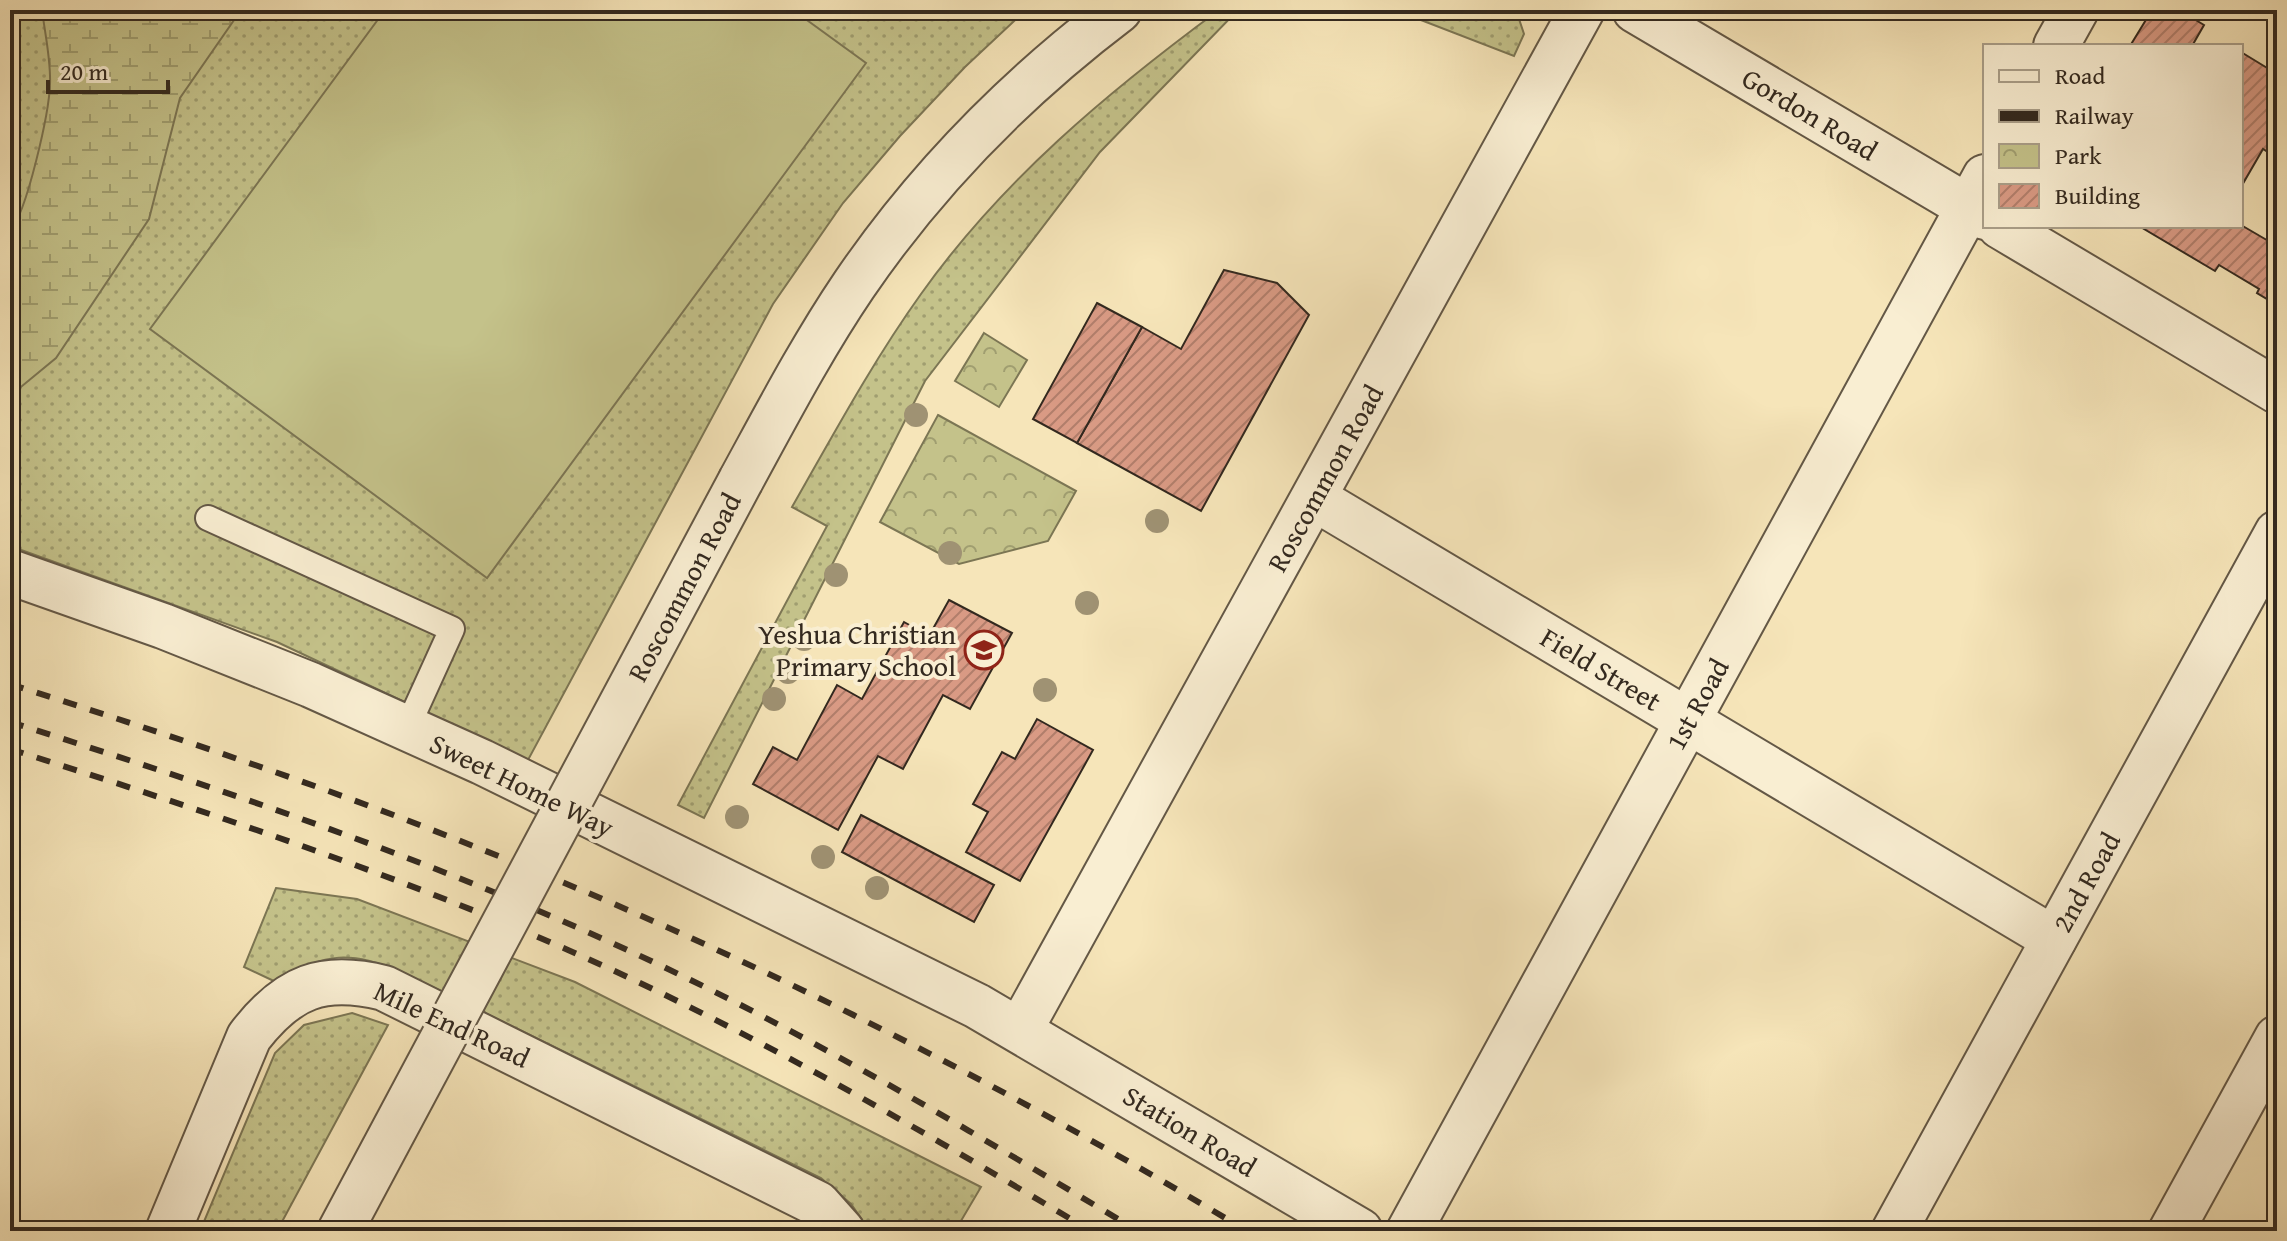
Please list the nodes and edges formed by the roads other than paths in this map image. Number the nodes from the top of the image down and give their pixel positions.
1 (1119, 10) edge
2 (1582, 10) edge
3 (1635, 10) edge
4 (2076, 10) edge
5 (2057, 44) edge
6 (1983, 206) edge
7 (1983, 209) edge
8 (2017, 228) edge
9 (2277, 391) edge
10 (1314, 498) junction
11 (208, 518) dead end
12 (2277, 533) edge
13 (10, 572) edge
14 (1688, 721) junction
15 (407, 728) junction
16 (2054, 939) junction
17 (1020, 1030) junction
18 (2277, 1038) edge
19 (168, 1231) edge
20 (340, 1231) edge
21 (842, 1231) edge
22 (1360, 1231) edge
23 (1409, 1231) edge
24 (1894, 1231) edge
25 (2171, 1231) edge

1 - 20 street, Roscommon Road, bridge
2 - 10 street, Roscommon Road
3 - 6 street, Gordon Road
4 - 5 street
7 - 14 street, 1st Road
8 - 9 street, Gordon Road
10 - 14 street, Field Street
10 - 17 street, Roscommon Road
11 - 15 lane
12 - 16 street, 2nd Road
13 - 15 street, Sweet Home Way
14 - 16 street, Field Street
14 - 23 street, 1st Road
15 - 17 street, Sweet Home Way
16 - 24 street, 2nd Road
17 - 22 street, Station Road
18 - 25 street
19 - 21 street, Mile End Road

